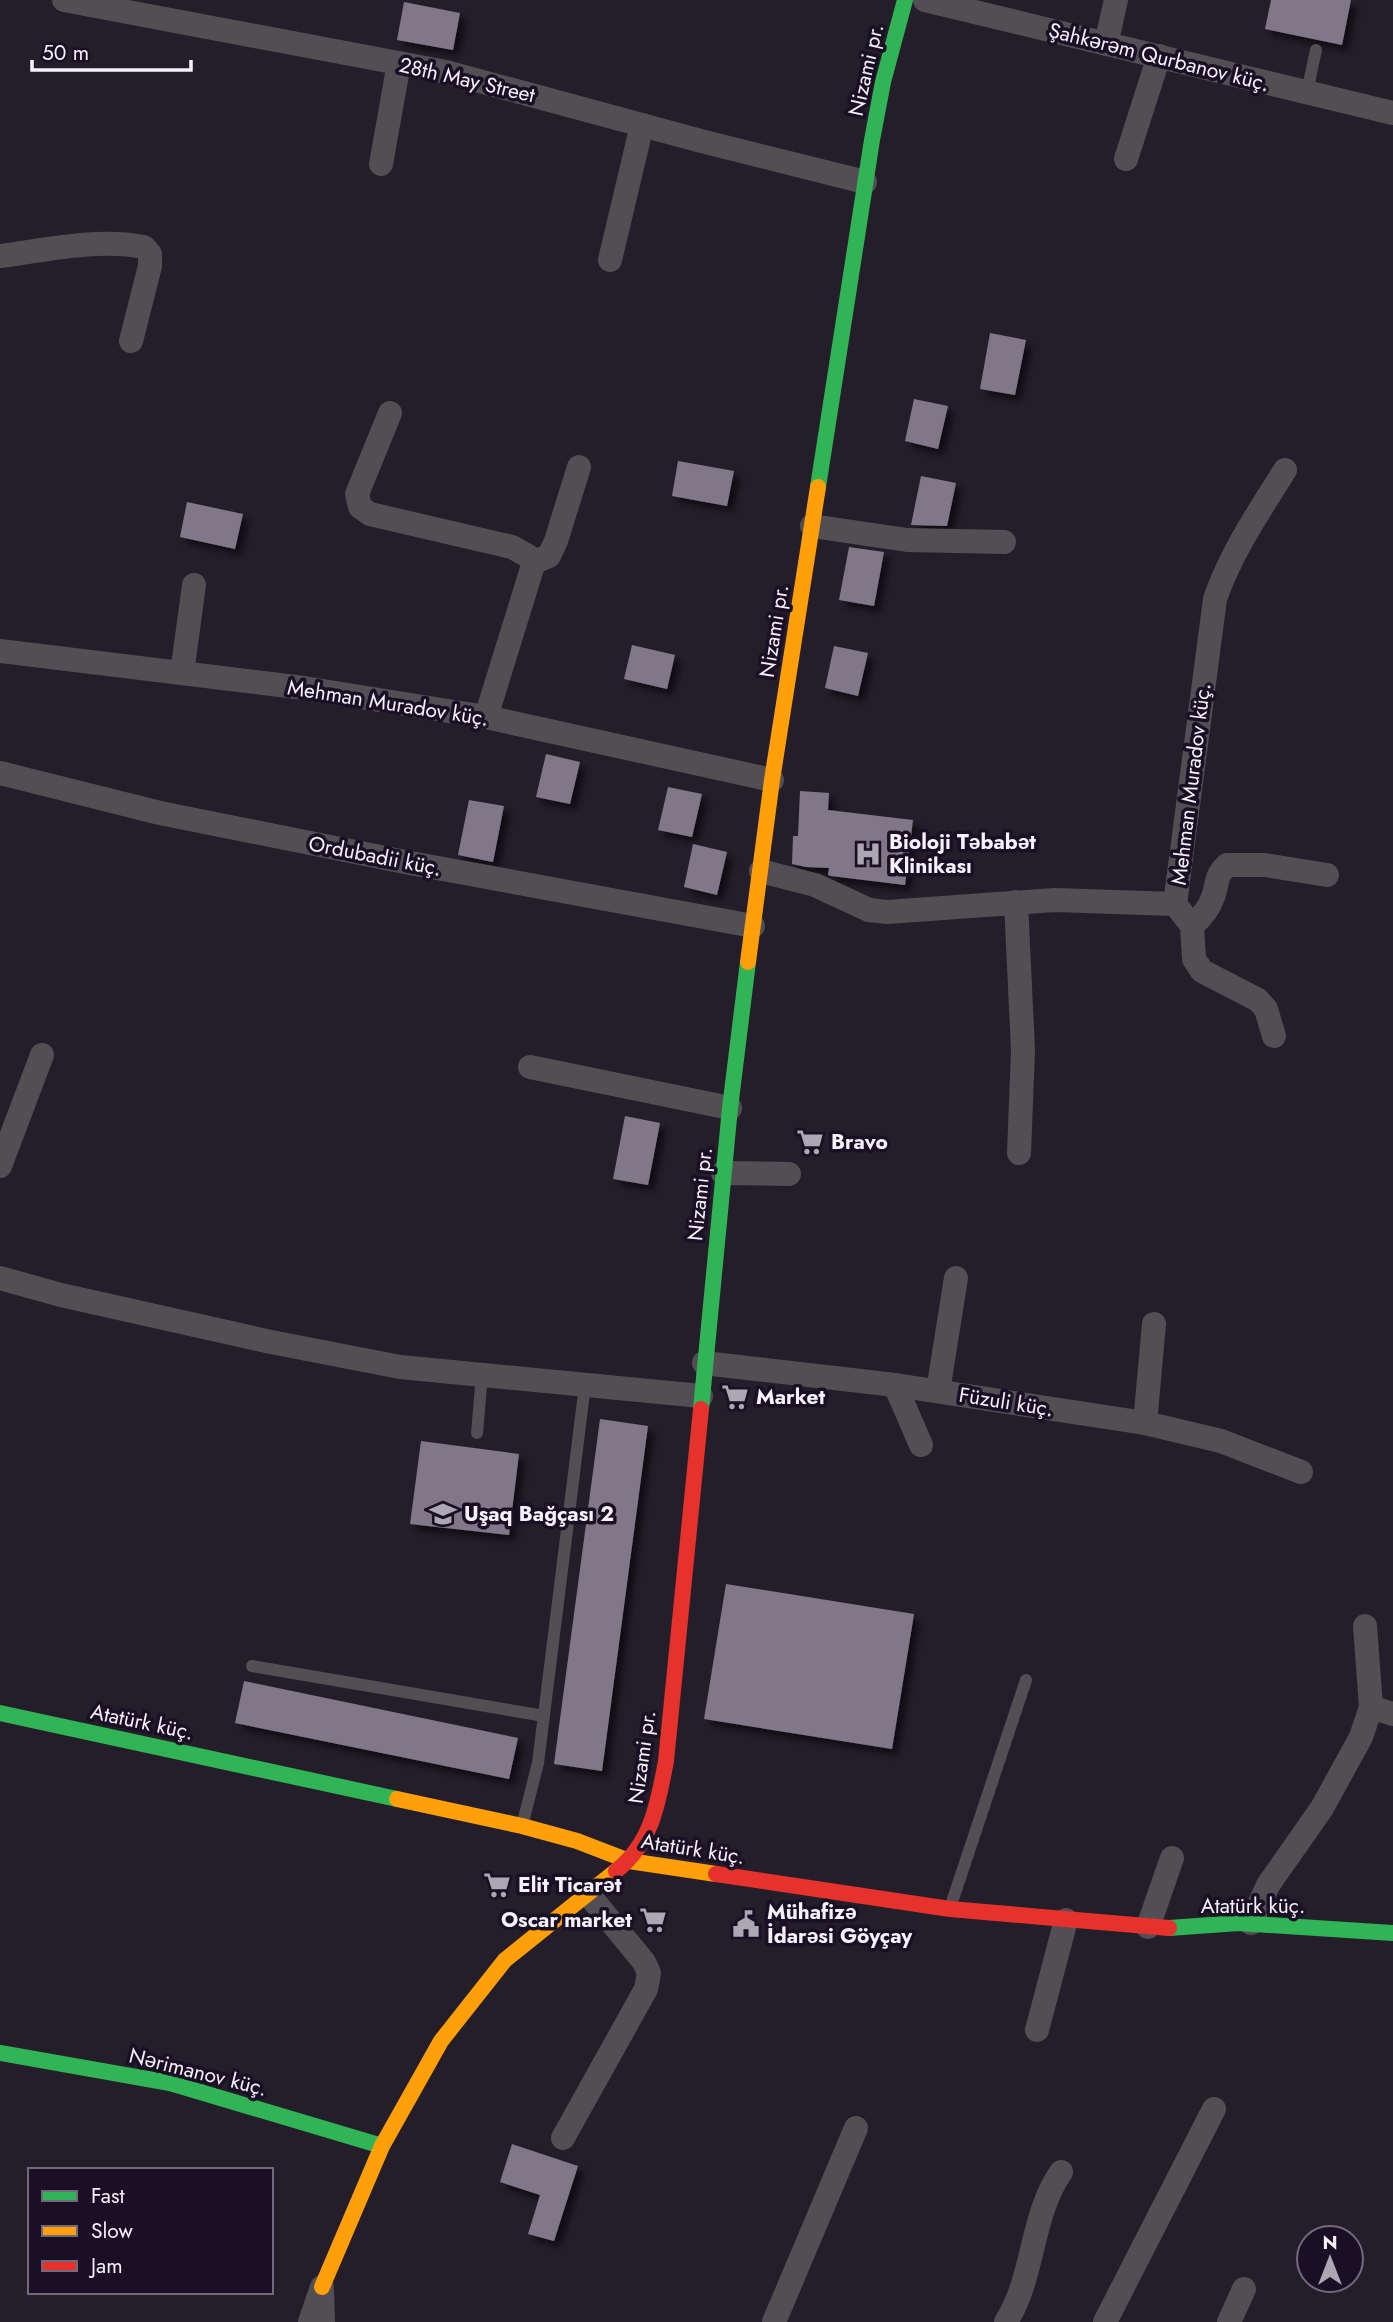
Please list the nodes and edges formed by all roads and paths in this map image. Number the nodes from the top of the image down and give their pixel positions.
1 (64, 0) edge
2 (905, 0) edge
3 (925, 0) edge
4 (1116, 0) edge
5 (1106, 44) junction
6 (1316, 50) dead end
7 (1159, 56) junction
8 (400, 63) junction
9 (1307, 92) junction
10 (1393, 113) edge
11 (642, 125) junction
12 (1126, 159) dead end
13 (382, 164) dead end
14 (865, 182) junction
15 (0, 256) edge
16 (610, 260) dead end
17 (131, 341) dead end
18 (390, 413) dead end
19 (579, 467) dead end
20 (1284, 470) dead end
21 (812, 526) junction
22 (1004, 542) dead end
23 (534, 562) junction
24 (194, 585) dead end
25 (0, 651) edge
26 (181, 673) junction
27 (486, 717) junction
28 (0, 773) edge
29 (772, 780) junction
30 (761, 871) junction
31 (1327, 875) dead end
32 (1016, 902) junction
33 (1175, 904) junction
34 (753, 926) junction
35 (1192, 926) junction
36 (1274, 1036) dead end
37 (42, 1055) dead end
38 (530, 1067) dead end
39 (730, 1108) junction
40 (1019, 1153) dead end
41 (0, 1166) edge
42 (723, 1172) junction
43 (789, 1174) dead end
44 (956, 1278) dead end
45 (0, 1279) edge
46 (1154, 1324) dead end
47 (704, 1363) junction
48 (482, 1374) junction
49 (585, 1385) junction
50 (895, 1385) junction
51 (937, 1391) junction
52 (701, 1396) junction
53 (1145, 1423) junction
54 (477, 1433) dead end
55 (921, 1445) dead end
56 (1301, 1472) dead end
57 (1365, 1626) dead end
58 (252, 1665) dead end
59 (1026, 1680) dead end
60 (1382, 1711) edge
61 (0, 1713) edge
62 (544, 1716) junction
63 (522, 1826) junction
64 (1172, 1858) dead end
65 (629, 1861) junction
66 (589, 1895) junction
67 (950, 1909) junction
68 (1066, 1920) junction
69 (1251, 1923) junction
70 (1148, 1927) junction
71 (1393, 1933) edge
72 (1037, 2030) dead end
73 (0, 2053) edge
74 (1214, 2109) dead end
75 (856, 2128) dead end
76 (563, 2138) dead end
77 (382, 2146) junction
78 (1061, 2172) dead end
79 (322, 2287) junction
80 (1244, 2289) dead end
81 (310, 2322) edge
82 (323, 2322) edge
83 (774, 2322) edge
84 (1006, 2322) edge
85 (1105, 2322) edge
86 (1229, 2322) edge

1 - 8 street, 28th May Street
2 - 14 street, Nizami pr.
3 - 5 street, Şahkərəm Qurbanov küç.
4 - 5 street
5 - 7 street, Şahkərəm Qurbanov küç.
6 - 9 lane
7 - 9 street, Şahkərəm Qurbanov küç.
7 - 12 street
8 - 11 street, 28th May Street
8 - 13 street
9 - 10 street, Şahkərəm Qurbanov küç.
11 - 14 street, 28th May Street
11 - 16 street
14 - 21 street, Nizami pr.
15 - 17 street
18 - 23 street
19 - 23 street
20 - 33 street, Mehman Muradov küç.
21 - 22 street
21 - 29 street, Nizami pr.
23 - 27 street
24 - 26 street
25 - 26 street, Mehman Muradov küç.
26 - 27 street, Mehman Muradov küç.
27 - 29 street, Mehman Muradov küç.
28 - 34 street, Ordubadii küç.
29 - 30 street, Nizami pr.
30 - 32 street, Mehman Muradov küç.
30 - 34 street, Nizami pr.
31 - 35 street
32 - 33 street, Mehman Muradov küç.
32 - 40 street
33 - 35 street
34 - 39 street, Nizami pr.
35 - 36 street
37 - 41 street
38 - 39 street
39 - 42 street, Nizami pr.
42 - 43 street
42 - 47 street, Nizami pr.
44 - 51 street
45 - 48 street
46 - 53 street
47 - 50 street, Füzuli küç.
47 - 52 street, Nizami pr.
48 - 49 street
48 - 54 lane
49 - 52 street
49 - 62 lane
50 - 51 street, Füzuli küç.
50 - 55 street
51 - 53 street, Füzuli küç.
52 - 65 street, Nizami pr.
53 - 56 street, Füzuli küç.
57 - 60 street
58 - 62 lane
59 - 67 lane
60 - 69 street
61 - 63 street, Atatürk küç.
62 - 63 lane
63 - 65 street, Atatürk küç.
64 - 70 street
65 - 66 street, Nizami pr.
65 - 67 street, Atatürk küç.
66 - 76 street
66 - 77 street, Nizami pr.
67 - 68 street, Atatürk küç.
68 - 70 street, Atatürk küç.
68 - 72 street
69 - 70 street, Atatürk küç.
69 - 71 street, Atatürk küç.
73 - 77 street, Nərimanov küç.
74 - 85 street
75 - 83 street
77 - 79 street, Nizami pr.
78 - 84 street
79 - 81 street
79 - 82 street
80 - 86 street

